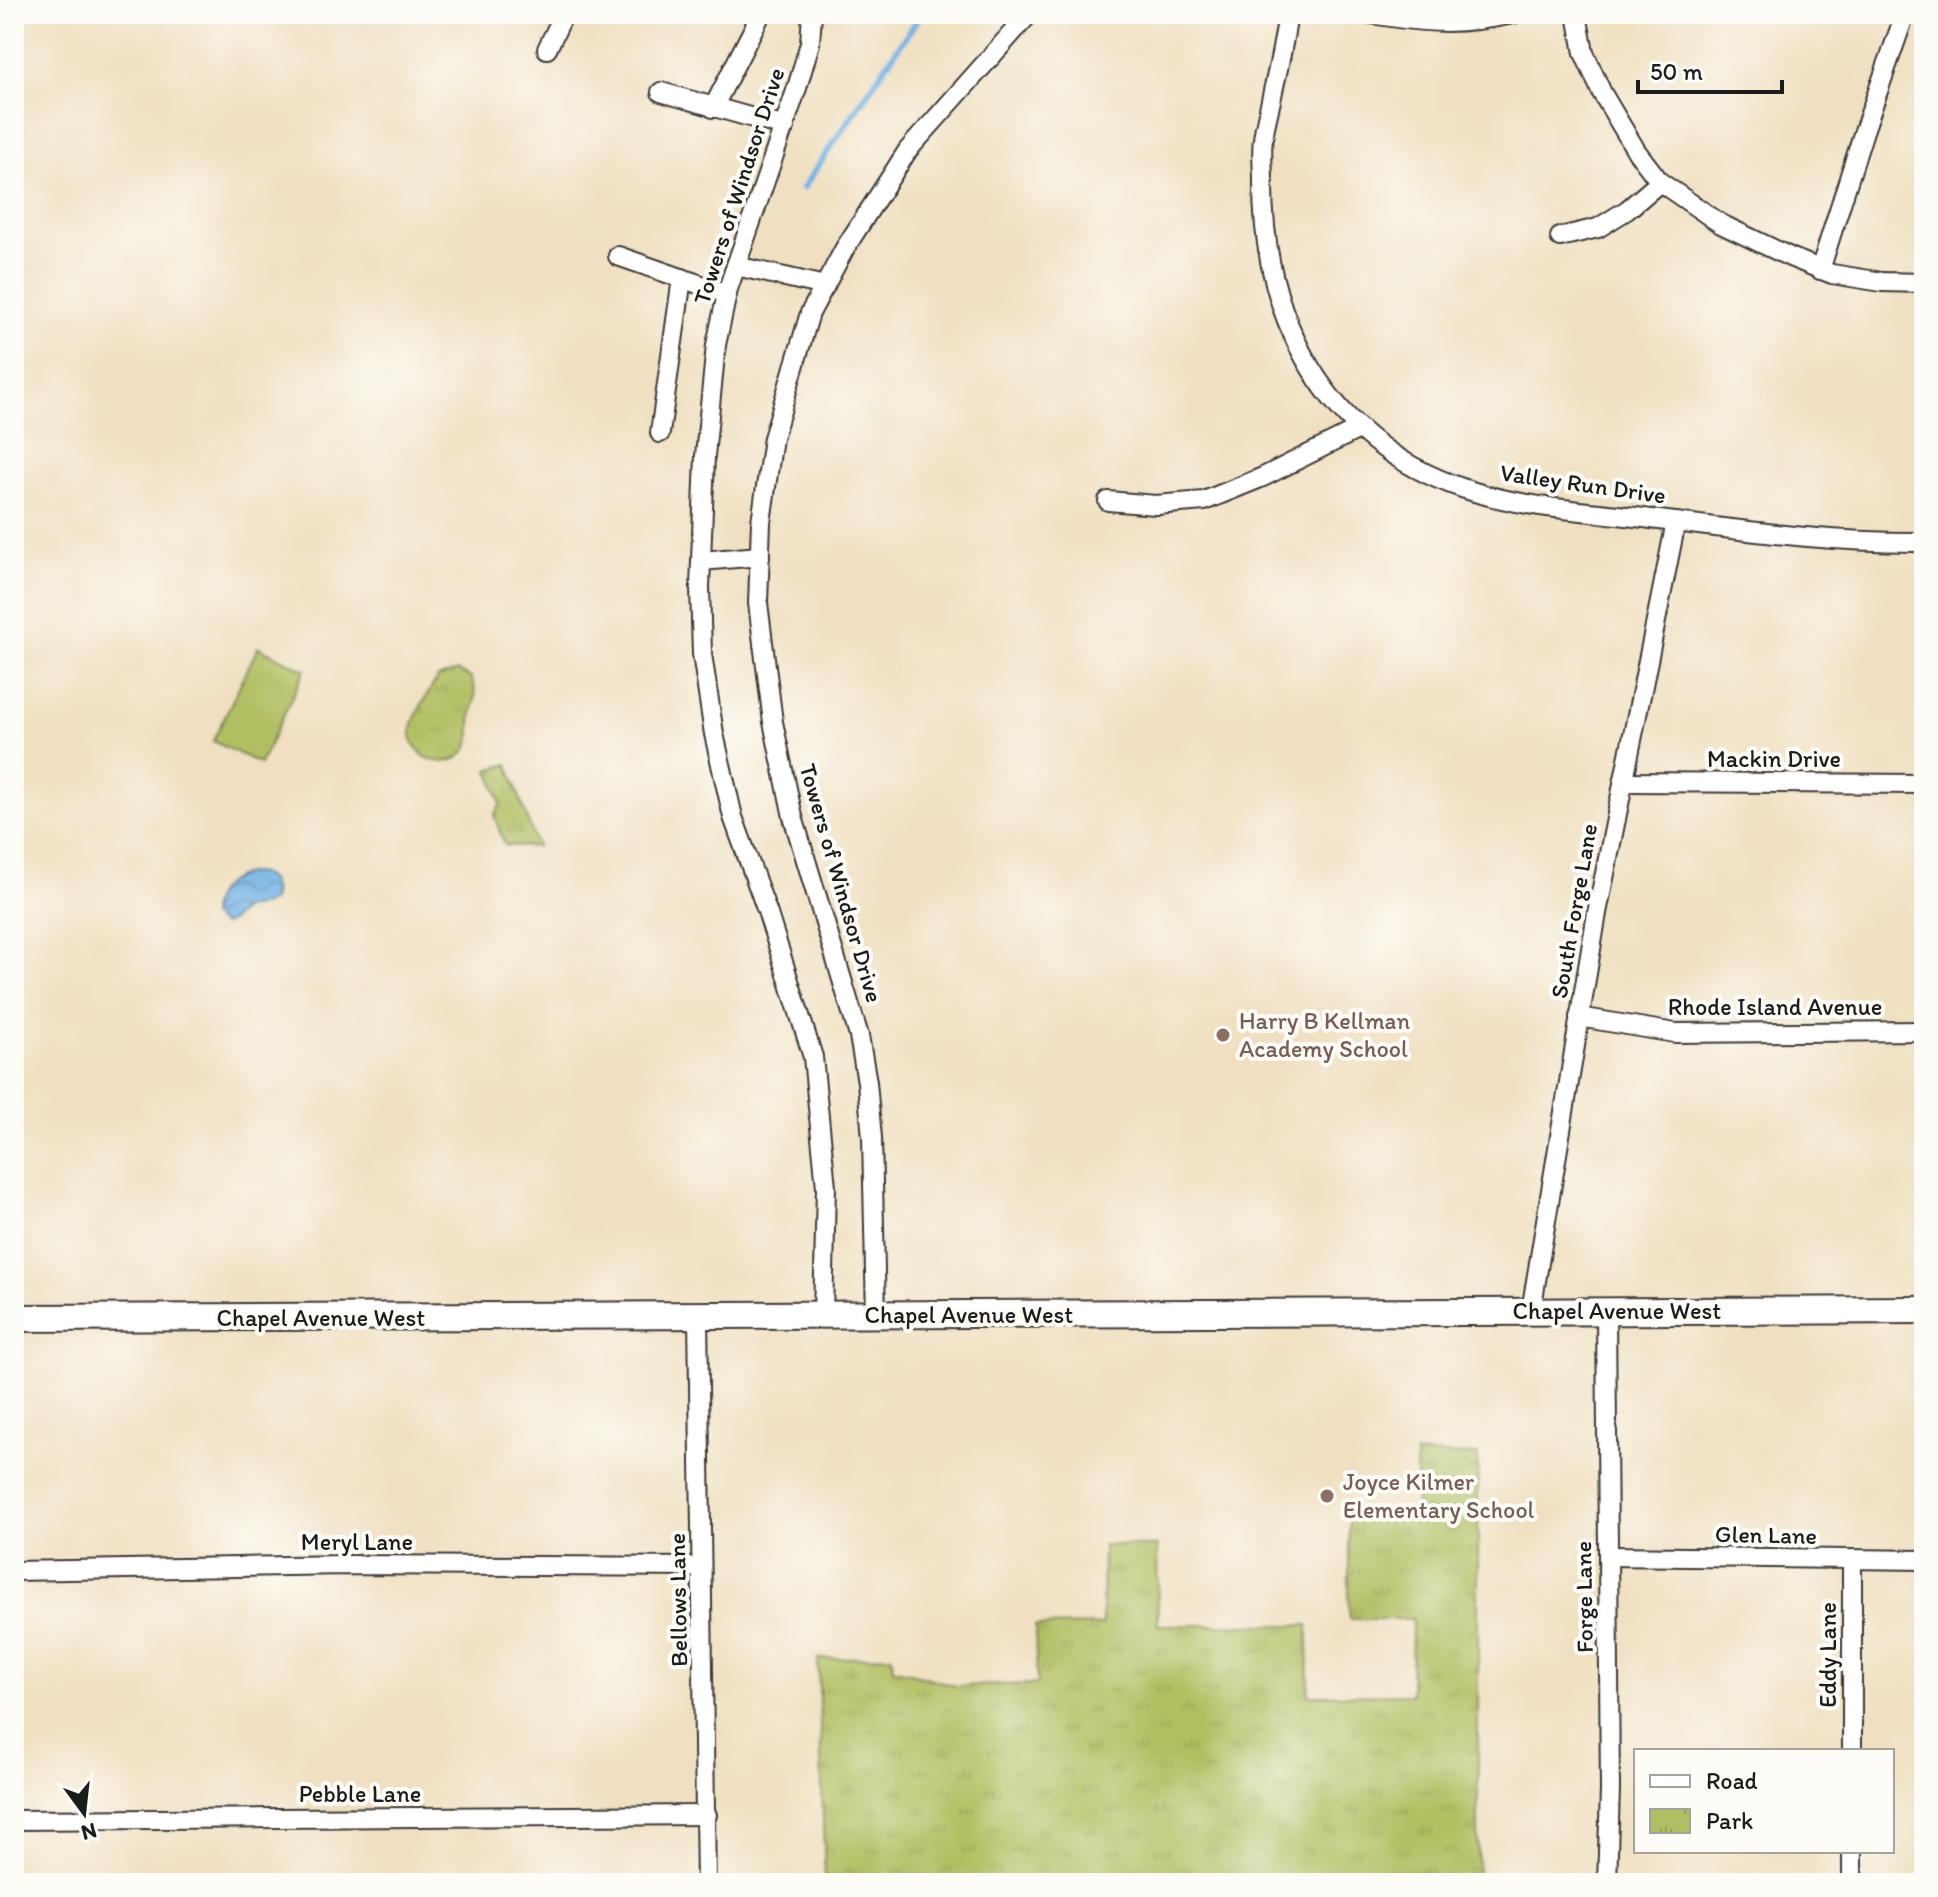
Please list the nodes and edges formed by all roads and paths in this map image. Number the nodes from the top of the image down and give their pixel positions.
1 (564, 14) edge
2 (761, 14) edge
3 (812, 14) edge
4 (1029, 14) edge
5 (1288, 14) edge
6 (1371, 14) edge
7 (1513, 14) edge
8 (1577, 14) edge
9 (1905, 14) edge
10 (547, 49) dead end
11 (661, 92) dead end
12 (713, 108) junction
13 (785, 127) junction
14 (1660, 182) junction
15 (1560, 237) dead end
16 (618, 256) dead end
17 (736, 266) junction
18 (1820, 270) junction
19 (682, 278) junction
20 (1924, 283) edge
21 (825, 286) junction
22 (727, 294) junction
23 (1359, 429) junction
24 (660, 433) dead end
25 (1108, 501) dead end
26 (1676, 522) junction
27 (1924, 542) edge
28 (760, 556) junction
29 (701, 561) junction
30 (1623, 782) junction
31 (1924, 784) edge
32 (1579, 1017) junction
33 (1924, 1031) edge
34 (1924, 1310) edge
35 (1531, 1311) junction
36 (1606, 1311) junction
37 (698, 1316) junction
38 (823, 1316) junction
39 (876, 1316) junction
40 (14, 1318) edge
41 (1608, 1556) junction
42 (1852, 1560) junction
43 (1924, 1560) edge
44 (701, 1567) junction
45 (14, 1571) edge
46 (1852, 1749) edge
47 (707, 1815) junction
48 (14, 1820) edge
49 (1852, 1853) edge
50 (706, 1883) edge
51 (1607, 1883) edge
52 (1852, 1883) edge

1 - 10 street
2 - 12 street
3 - 13 street, Towers of Windsor Drive
4 - 21 street, Towers of Windsor Drive
5 - 23 street, Valley Run Drive
6 - 7 street
8 - 14 street
9 - 18 street
11 - 12 street
12 - 13 street
13 - 17 street, Towers of Windsor Drive
14 - 15 street
14 - 18 street
16 - 19 street
17 - 21 street
17 - 22 street, Towers of Windsor Drive
18 - 20 street
19 - 22 street
19 - 24 street
21 - 28 street, Towers of Windsor Drive
22 - 29 street, Towers of Windsor Drive
23 - 25 street
23 - 26 street, Valley Run Drive
26 - 27 street, Valley Run Drive
26 - 30 street, South Forge Lane
28 - 29 street
28 - 39 street, Towers of Windsor Drive
29 - 38 street, Towers of Windsor Drive
30 - 31 street, Mackin Drive
30 - 32 street, South Forge Lane
32 - 33 street, Rhode Island Avenue
32 - 35 street, South Forge Lane
34 - 36 main road, Chapel Avenue West
35 - 36 main road, Chapel Avenue West
35 - 39 main road, Chapel Avenue West
36 - 41 street, Forge Lane
37 - 38 main road, Chapel Avenue West
37 - 40 main road, Chapel Avenue West
37 - 44 street, Bellows Lane
38 - 39 main road, Chapel Avenue West
41 - 42 street, Glen Lane
41 - 51 street, Forge Lane
42 - 43 street, Glen Lane
42 - 46 street, Eddy Lane
44 - 45 street, Meryl Lane
44 - 47 street, Bellows Lane
47 - 48 street, Pebble Lane
47 - 50 street, Bellows Lane
49 - 52 street

